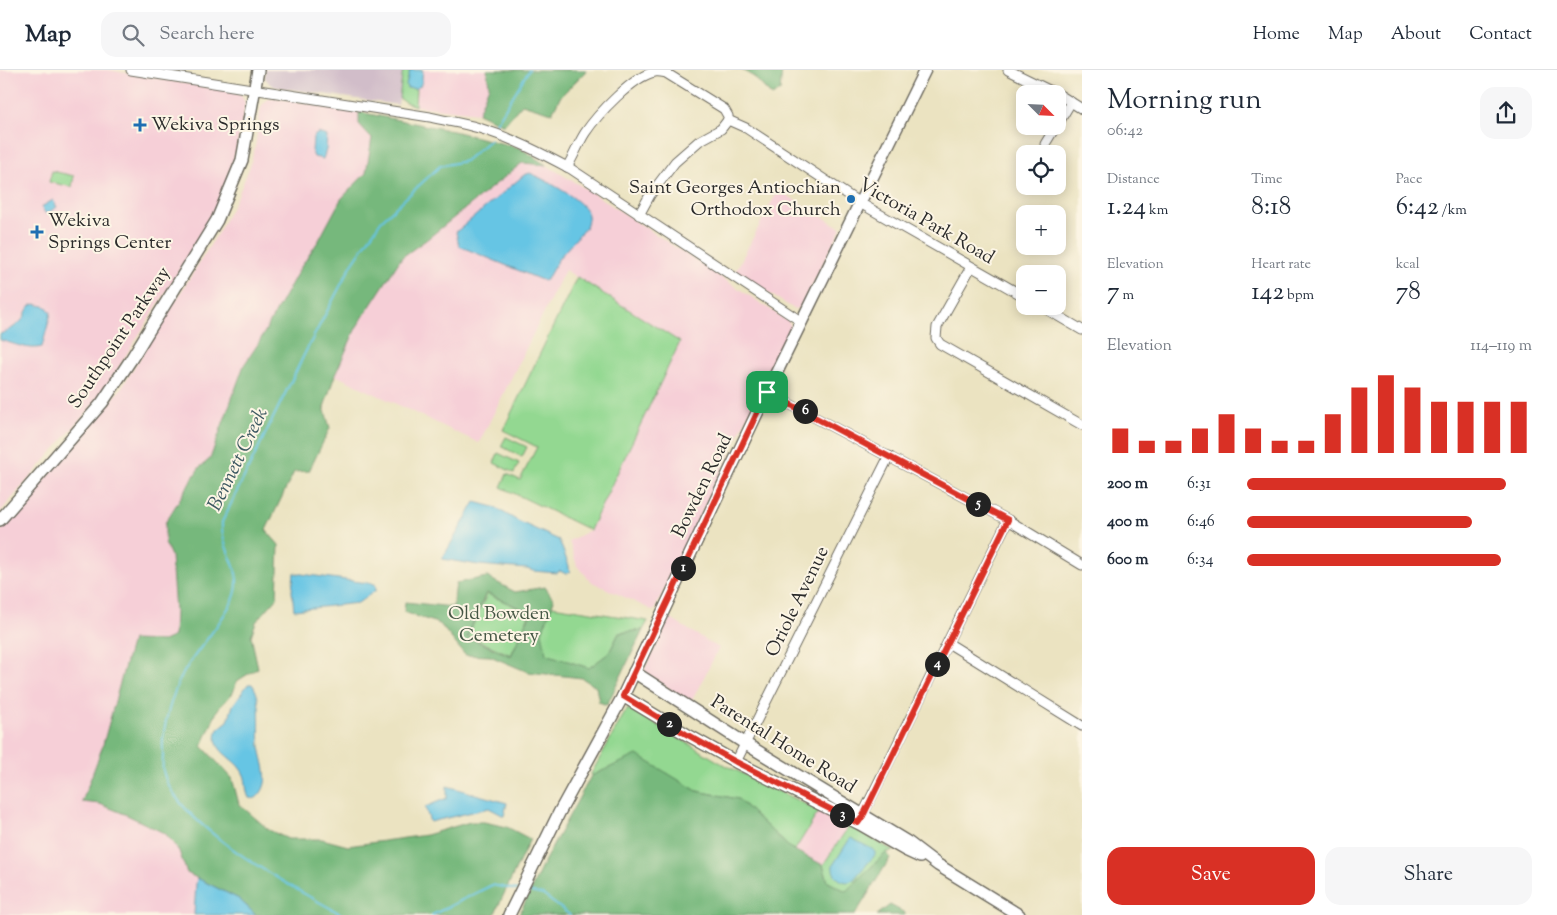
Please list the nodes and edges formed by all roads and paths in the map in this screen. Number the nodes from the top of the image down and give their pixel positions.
1 (131, 70) edge
2 (258, 70) edge
3 (925, 70) edge
4 (1008, 70) edge
5 (1039, 85) edge
6 (255, 90) junction
7 (1066, 99) edge
8 (1071, 102) junction
9 (1082, 109) edge
10 (1066, 110) edge
11 (728, 120) junction
12 (1051, 135) edge
13 (1045, 144) dead end
14 (567, 167) junction
15 (860, 203) junction
16 (639, 215) junction
17 (971, 267) junction
18 (1016, 293) edge
19 (1056, 315) edge
20 (802, 322) junction
21 (1082, 330) edge
22 (767, 392) junction
23 (1082, 425) edge
24 (889, 456) junction
25 (0, 520) edge
26 (1008, 520) junction
27 (1082, 564) edge
28 (948, 643) junction
29 (634, 672) junction
30 (623, 696) junction
31 (1082, 726) edge
32 (746, 744) junction
33 (736, 762) junction
34 (836, 806) junction
35 (860, 819) junction
36 (509, 915) edge
37 (1019, 915) edge

1 - 6 street
2 - 6 main road, Southpoint Parkway
3 - 15 main road, Bowden Road
4 - 5 street
6 - 14 street
6 - 25 main road, Southpoint Parkway
7 - 8 street
8 - 9 street
8 - 10 street
11 - 14 street, Victoria Park Road
11 - 15 street, Victoria Park Road
11 - 16 street
12 - 13 street
14 - 16 street
15 - 17 street, Victoria Park Road
15 - 20 main road, Bowden Road
16 - 20 street
17 - 18 street, Victoria Park Road
17 - 23 street
19 - 21 street
20 - 22 main road, Bowden Road
22 - 24 street
22 - 29 main road, Bowden Road
24 - 26 street
24 - 32 street, Oriole Avenue
26 - 27 street
26 - 28 street
28 - 31 street
28 - 35 street
29 - 30 main road, Bowden Road
29 - 32 main road, Parental Home Road
30 - 33 main road, Parental Home Road
30 - 36 main road, Bowden Road
32 - 33 street, Oriole Avenue
32 - 34 main road, Parental Home Road
33 - 34 main road, Parental Home Road
34 - 35 main road, Parental Home Road
35 - 37 main road, Parental Home Road

